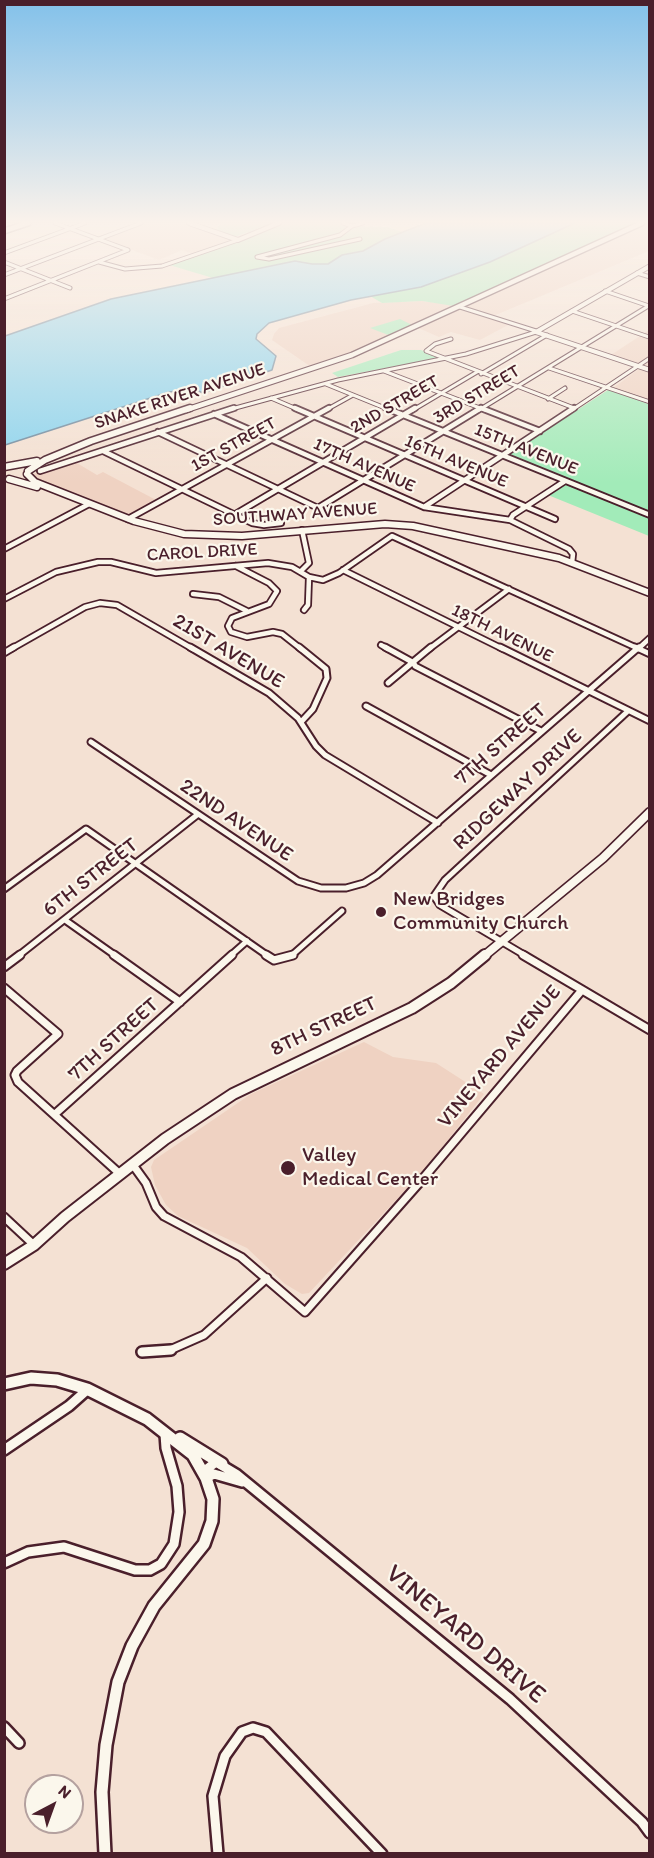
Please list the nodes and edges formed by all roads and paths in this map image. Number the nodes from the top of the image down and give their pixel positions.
1 (454, 310) edge
2 (468, 310) edge
3 (641, 310) edge
4 (572, 311) joint
5 (615, 326) junction
6 (536, 332) junction
7 (547, 335) junction
8 (649, 337) edge
9 (452, 339) dead end
10 (581, 347) junction
11 (650, 358) edge
12 (443, 359) junction
13 (637, 366) junction
14 (549, 368) junction
15 (650, 370) edge
16 (384, 371) junction
17 (479, 373) junction
18 (326, 384) junction
19 (518, 387) junction
20 (565, 388) dead end
21 (606, 388) junction
22 (442, 393) junction
23 (352, 395) junction
24 (271, 398) junction
25 (548, 399) junction
26 (650, 402) edge
27 (481, 408) junction
28 (574, 408) junction
29 (213, 414) junction
30 (404, 415) junction
31 (313, 417) junction
32 (444, 431) junction
33 (540, 431) junction
34 (158, 432) junction
35 (364, 438) junction
36 (271, 440) junction
37 (91, 441) junction
38 (103, 451) junction
39 (404, 455) junction
40 (503, 456) junction
41 (322, 463) junction
42 (20, 464) junction
43 (226, 464) junction
44 (4, 467) edge
45 (40, 471) dead end
46 (28, 472) junction
47 (7, 478) edge
48 (363, 481) junction
49 (464, 481) junction
50 (565, 481) junction
51 (180, 489) junction
52 (278, 489) junction
53 (69, 496) junction
54 (89, 504) junction
55 (525, 506) junction
56 (424, 507) junction
57 (234, 515) junction
58 (650, 515) edge
59 (128, 519) junction
60 (555, 519) dead end
61 (510, 520) junction
62 (281, 523) dead end
63 (302, 531) junction
64 (4, 549) edge
65 (572, 563) junction
66 (235, 565) junction
67 (343, 570) junction
68 (301, 571) junction
69 (309, 577) junction
70 (508, 589) junction
71 (650, 593) edge
72 (193, 594) dead end
73 (4, 599) edge
74 (304, 610) dead end
75 (247, 611) junction
76 (459, 627) junction
77 (650, 638) edge
78 (381, 645) dead end
79 (637, 649) junction
80 (4, 653) edge
81 (650, 654) edge
82 (414, 663) junction
83 (388, 683) dead end
84 (589, 692) junction
85 (366, 706) dead end
86 (628, 711) junction
87 (301, 722) junction
88 (650, 722) edge
89 (541, 732) junction
90 (91, 742) dead end
91 (491, 775) junction
92 (650, 812) edge
93 (197, 815) junction
94 (438, 823) junction
95 (135, 864) junction
96 (374, 877) joint
97 (4, 889) edge
98 (342, 910) dead end
99 (65, 920) junction
100 (247, 941) junction
101 (502, 942) junction
102 (4, 967) edge
103 (4, 988) edge
104 (582, 990) junction
105 (180, 1002) junction
106 (650, 1030) edge
107 (55, 1114) junction
108 (133, 1165) junction
109 (120, 1174) junction
110 (4, 1217) edge
111 (34, 1245) junction
112 (4, 1264) edge
113 (267, 1278) junction
114 (142, 1352) dead end
115 (4, 1384) edge
116 (87, 1389) junction
117 (165, 1430) junction
118 (4, 1450) edge
119 (222, 1464) junction
120 (205, 1475) junction
121 (243, 1482) junction
122 (4, 1563) edge
123 (4, 1727) edge
124 (18, 1743) dead end
125 (650, 1833) edge
126 (105, 1854) edge
127 (218, 1854) edge
128 (382, 1854) edge

1 - 37 main road, SNAKE RIVER AVENUE
2 - 6 street
3 - 5 street, 3RD STREET
4 - 5 street
4 - 6 street
5 - 8 street
5 - 10 street, 3RD STREET
6 - 7 street
6 - 12 street
7 - 10 street
7 - 17 street, 2ND STREET
9 - 12 street
10 - 13 street
10 - 14 street, 3RD STREET
11 - 13 street
12 - 16 street
12 - 17 street
13 - 15 street
13 - 21 street
14 - 19 street, 3RD STREET
14 - 21 street
16 - 18 street
16 - 22 street
17 - 19 street
17 - 22 street, 2ND STREET
18 - 23 street, 15TH AVENUE
18 - 24 street
19 - 25 street
19 - 27 street, 3RD STREET
20 - 25 street
21 - 26 street
21 - 28 street
22 - 27 street
22 - 30 street, 2ND STREET
23 - 30 street, 15TH AVENUE
23 - 31 street, 1ST STREET
24 - 29 street
24 - 31 street, 16TH AVENUE
25 - 28 street
27 - 32 street, 3RD STREET
27 - 33 street
28 - 33 street
29 - 34 street
29 - 36 street, 17TH AVENUE
30 - 32 street, 15TH AVENUE
30 - 35 street, 2ND STREET
31 - 35 street, 16TH AVENUE
31 - 36 street, 1ST STREET
32 - 39 street, 3RD STREET
32 - 40 street, 15TH AVENUE
33 - 40 street
34 - 38 street
34 - 43 street
35 - 39 street, 16TH AVENUE
35 - 41 street, 2ND STREET
36 - 41 street, 17TH AVENUE
36 - 43 street, 1ST STREET
37 - 42 main road, SNAKE RIVER AVENUE
37 - 46 main road, SNAKE RIVER AVENUE
38 - 45 street
38 - 51 street
39 - 48 street, 3RD STREET
39 - 49 street, 16TH AVENUE
40 - 49 street
40 - 50 street, 15TH AVENUE
41 - 48 street, 17TH AVENUE
41 - 52 street, 2ND STREET
42 - 44 main road, SNAKE RIVER AVENUE
42 - 46 main road, SOUTHWAY AVENUE
43 - 51 street, 1ST STREET
43 - 52 street
46 - 47 main road, SNAKE RIVER AVENUE
46 - 53 main road, SOUTHWAY AVENUE
47 - 53 main road, SOUTHWAY AVENUE
48 - 52 street, 3RD STREET
48 - 56 street, 17TH AVENUE
49 - 55 street, 16TH AVENUE
49 - 56 street
50 - 55 street
50 - 58 street, 15TH AVENUE
51 - 57 street
51 - 59 street, 1ST STREET
52 - 57 street, 2ND STREET
53 - 54 main road, SOUTHWAY AVENUE
54 - 59 main road, SOUTHWAY AVENUE
54 - 64 street
55 - 60 street, 16TH AVENUE
55 - 61 street
56 - 61 street, 17TH AVENUE
57 - 62 street
59 - 63 main road, SOUTHWAY AVENUE
61 - 65 street, 17TH AVENUE
63 - 65 main road, SOUTHWAY AVENUE
63 - 68 street
65 - 71 main road, SOUTHWAY AVENUE
66 - 68 street, CAROL DRIVE
66 - 73 street, CAROL DRIVE
66 - 75 street
67 - 69 street
67 - 70 street
67 - 76 street, 18TH AVENUE
68 - 69 street, CAROL DRIVE
69 - 74 street
70 - 76 street
70 - 79 street
72 - 75 street
75 - 87 street
76 - 82 street
76 - 84 street, 18TH AVENUE
77 - 79 street, 7TH STREET
78 - 82 street
79 - 81 street
79 - 84 street, 7TH STREET
80 - 87 street, 21ST AVENUE
82 - 83 street
82 - 89 street
84 - 86 street, 18TH AVENUE
84 - 89 street, 7TH STREET
85 - 91 street
86 - 88 street, 18TH AVENUE
86 - 101 street, RIDGEWAY DRIVE
87 - 94 street, 21ST AVENUE
89 - 91 street, 7TH STREET
90 - 93 street, 22ND AVENUE
91 - 94 street, 7TH STREET
92 - 101 main road, 8TH STREET
93 - 95 street, 6TH STREET
93 - 96 street, 22ND AVENUE
94 - 96 street, 7TH STREET
95 - 97 street
95 - 99 street, 6TH STREET
95 - 100 street
98 - 100 street
99 - 102 street, 6TH STREET
99 - 105 street
100 - 105 street, 7TH STREET
101 - 104 street
101 - 108 main road, 8TH STREET
103 - 107 street
104 - 106 street
104 - 113 street, VINEYARD AVENUE
105 - 107 street, 7TH STREET
107 - 109 street
108 - 109 main road, 8TH STREET
108 - 113 street
109 - 111 main road, 8TH STREET
110 - 111 street
111 - 112 main road, 8TH STREET
113 - 114 street
115 - 116 street
116 - 117 street
116 - 118 street
117 - 119 street
117 - 120 street
117 - 122 street
119 - 120 street
119 - 121 street, VINEYARD DRIVE
120 - 121 street, VINEYARD DRIVE
120 - 126 street
121 - 125 street, VINEYARD DRIVE
123 - 124 street
127 - 128 street

